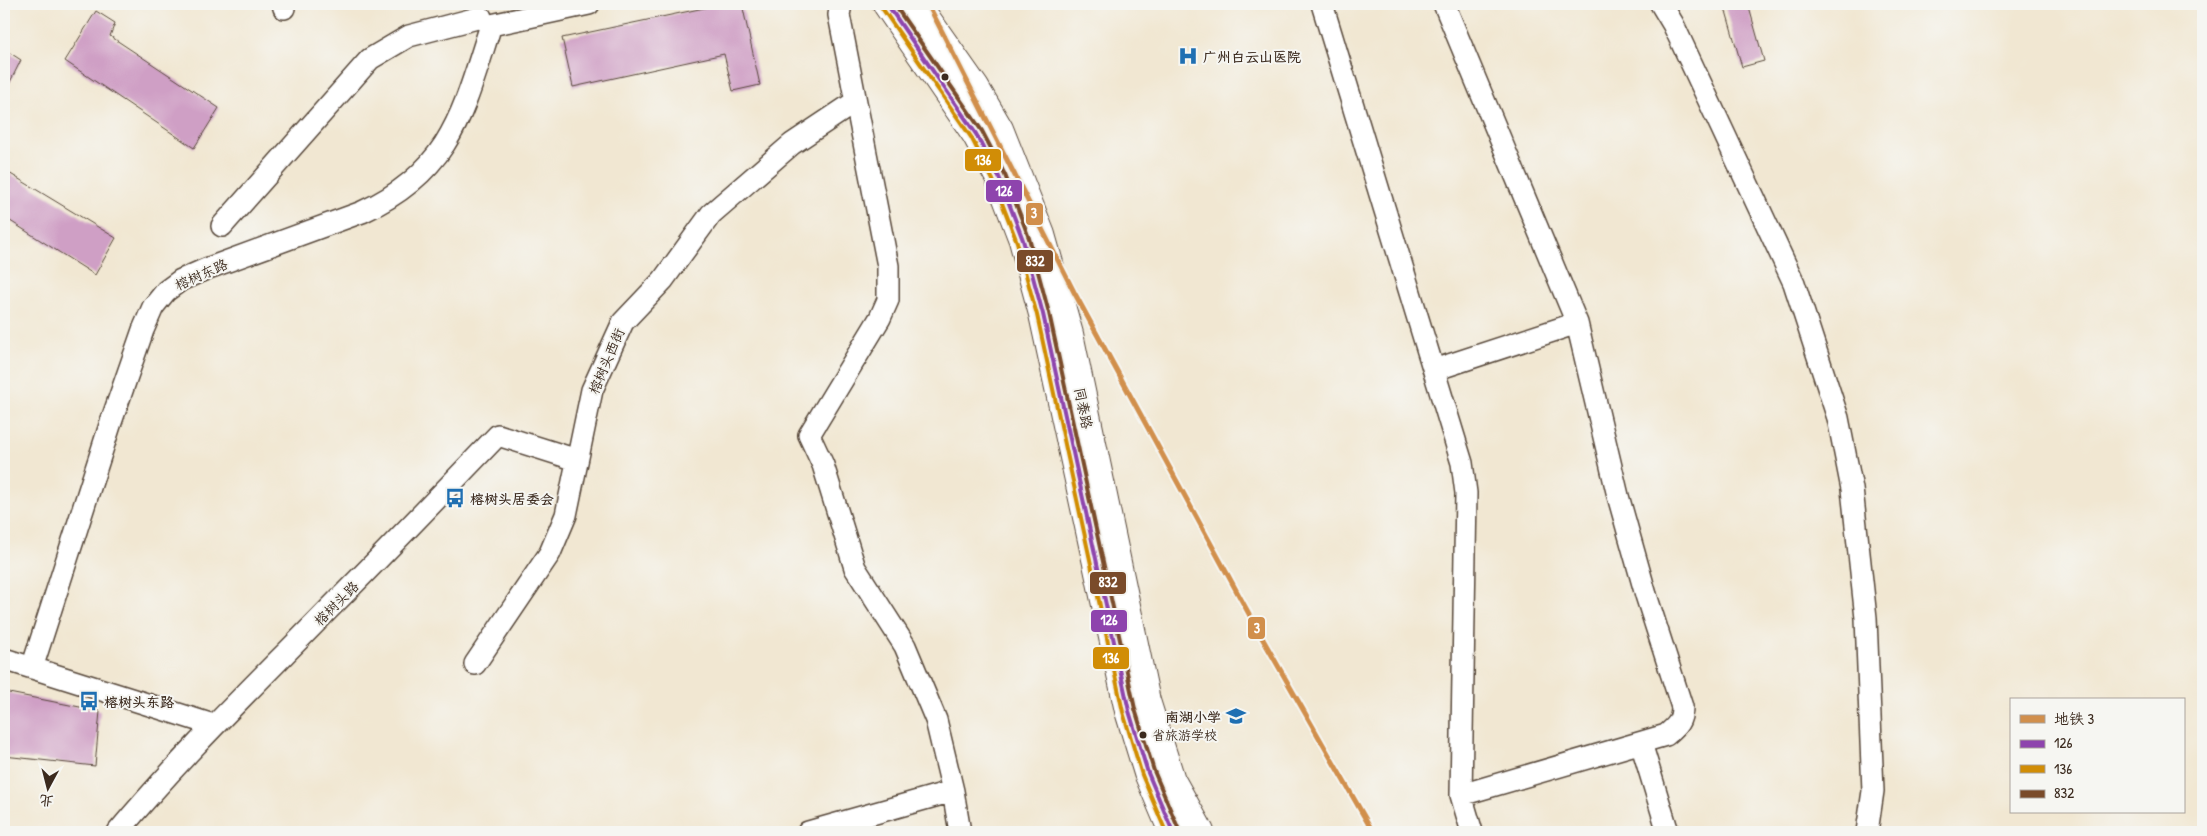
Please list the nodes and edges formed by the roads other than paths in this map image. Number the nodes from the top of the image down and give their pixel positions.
1 (589, 4) edge
2 (841, 4) edge
3 (887, 4) edge
4 (916, 4) edge
5 (1322, 4) edge
6 (1444, 4) edge
7 (1661, 4) edge
8 (484, 16) edge
9 (855, 102) junction
10 (222, 226) dead end
11 (1577, 323) junction
12 (1434, 370) junction
13 (576, 460) junction
14 (4, 659) edge
15 (476, 664) dead end
16 (32, 668) junction
17 (213, 725) junction
18 (1641, 743) junction
19 (953, 791) junction
20 (1461, 795) junction
21 (118, 832) edge
22 (808, 832) edge
23 (960, 832) edge
24 (1173, 832) edge
25 (1200, 832) edge
26 (1472, 832) edge
27 (1668, 832) edge
28 (1867, 832) edge

1 - 8 street
2 - 9 street
3 - 24 main road, 同泰路
4 - 25 main road, 同泰路
5 - 12 street
6 - 11 street
7 - 28 street
8 - 10 street
8 - 16 street, 榕树东路
9 - 13 street, 榕树头西街
9 - 19 street
11 - 12 street
11 - 18 street
12 - 20 street
13 - 15 street, 榕树头西街
13 - 17 street, 榕树头路
14 - 16 street
16 - 17 street
17 - 21 street, 榕树头路
18 - 20 street
18 - 27 street
19 - 22 street
19 - 23 street
20 - 26 street

